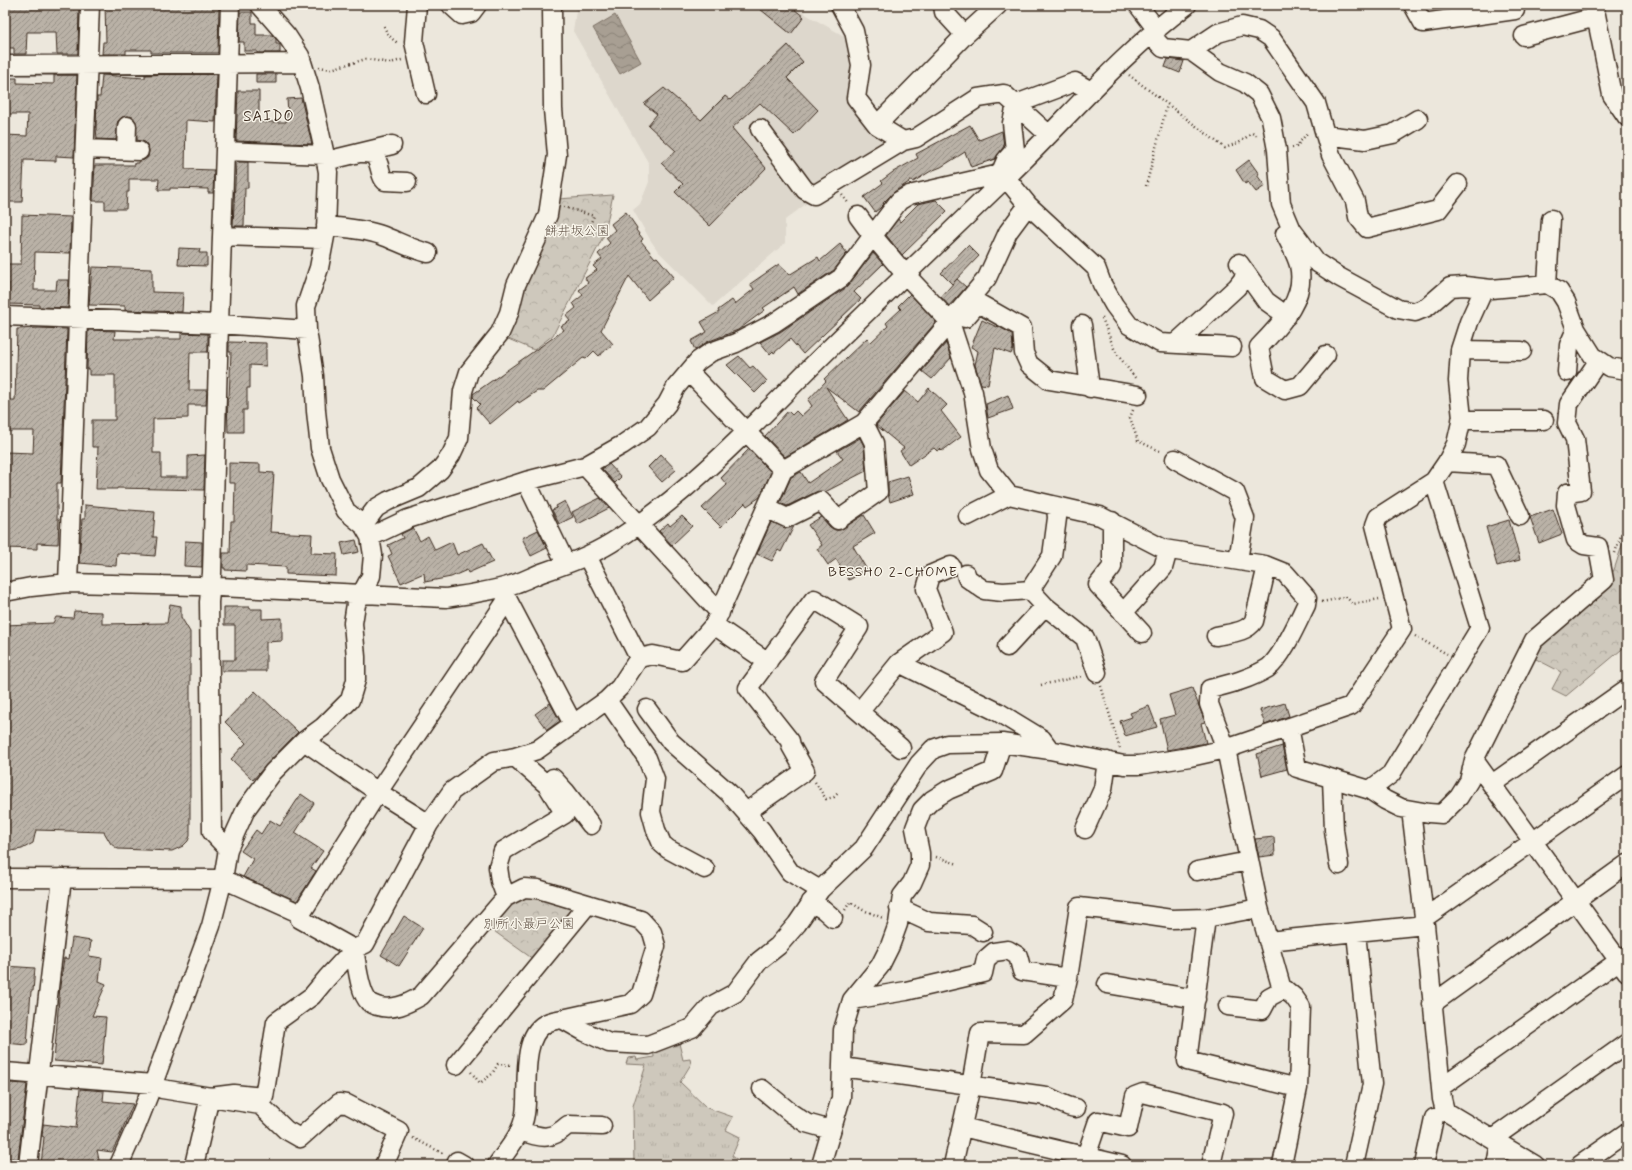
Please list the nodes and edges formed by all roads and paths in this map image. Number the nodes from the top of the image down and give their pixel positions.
1 (90, 5) edge
2 (230, 5) edge
3 (260, 5) edge
4 (417, 5) edge
5 (451, 5) edge
6 (477, 5) edge
7 (552, 5) edge
8 (840, 5) edge
9 (942, 5) edge
10 (998, 5) edge
11 (1138, 5) edge
12 (1188, 5) edge
13 (1413, 5) edge
14 (1515, 5) edge
15 (1595, 11) edge
16 (384, 26) dead end
17 (1154, 32) junction
18 (965, 35) junction
19 (1524, 36) dead end
20 (405, 42) dead end
21 (1191, 52) junction
22 (403, 60) dead end
23 (228, 63) junction
24 (302, 63) junction
25 (88, 64) junction
26 (5, 65) edge
27 (1117, 66) junction
28 (1092, 91) junction
29 (426, 94) dead end
30 (1016, 104) junction
31 (1167, 105) junction
32 (1627, 117) edge
33 (1418, 119) dead end
34 (877, 125) junction
35 (127, 126) dead end
36 (760, 129) dead end
37 (1324, 134) junction
38 (1049, 135) junction
39 (903, 141) junction
40 (392, 145) dead end
41 (85, 149) junction
42 (1276, 150) junction
43 (225, 151) junction
44 (364, 153) junction
45 (326, 158) junction
46 (1005, 176) junction
47 (407, 182) dead end
48 (833, 184) junction
49 (1458, 184) dead end
50 (1146, 186) dead end
51 (550, 202) junction
52 (1028, 205) junction
53 (858, 216) joint
54 (1552, 219) dead end
55 (590, 224) dead end
56 (1292, 230) junction
57 (325, 232) junction
58 (872, 235) junction
59 (222, 236) junction
60 (428, 253) dead end
61 (906, 274) junction
62 (1546, 284) junction
63 (1484, 289) junction
64 (5, 316) edge
65 (1286, 316) junction
66 (78, 318) junction
67 (218, 324) junction
68 (1082, 325) dead end
69 (952, 327) junction
70 (1576, 329) junction
71 (307, 330) junction
72 (1175, 344) junction
73 (1232, 347) dead end
74 (1460, 350) junction
75 (1522, 351) dead end
76 (1326, 355) dead end
77 (1599, 360) junction
78 (1627, 370) edge
79 (689, 372) junction
80 (1567, 372) dead end
81 (1090, 388) junction
82 (1138, 395) dead end
83 (1461, 420) junction
84 (1544, 420) dead end
85 (864, 424) junction
86 (746, 432) junction
87 (1176, 459) dead end
88 (1448, 462) junction
89 (585, 466) junction
90 (783, 470) junction
91 (526, 481) junction
92 (1434, 481) junction
93 (1010, 495) junction
94 (1056, 507) junction
95 (766, 508) junction
96 (968, 516) dead end
97 (1520, 516) dead end
98 (1627, 517) edge
99 (1112, 521) junction
100 (640, 524) junction
101 (366, 531) junction
102 (1168, 550) junction
103 (587, 556) junction
104 (1614, 559) dead end
105 (1238, 560) junction
106 (566, 564) junction
107 (1267, 566) junction
108 (68, 584) junction
109 (211, 587) junction
110 (1030, 590) junction
111 (5, 592) edge
112 (504, 593) junction
113 (360, 594) junction
114 (1393, 596) junction
115 (1306, 605) junction
116 (1045, 606) junction
117 (1123, 613) junction
118 (717, 619) junction
119 (1408, 632) junction
120 (1142, 633) dead end
121 (1216, 636) dead end
122 (1007, 647) dead end
123 (639, 658) junction
124 (1460, 661) junction
125 (768, 662) junction
126 (899, 663) junction
127 (1097, 673) junction
128 (1041, 685) dead end
129 (1627, 692) edge
130 (607, 700) junction
131 (647, 708) dead end
132 (860, 711) junction
133 (573, 724) junction
134 (1289, 727) junction
135 (304, 741) junction
136 (1002, 743) junction
137 (901, 748) dead end
138 (1226, 749) junction
139 (1050, 750) junction
140 (1474, 760) junction
141 (520, 761) junction
142 (1116, 763) junction
143 (805, 771) junction
144 (1627, 775) edge
145 (1332, 779) junction
146 (1492, 784) junction
147 (1370, 790) junction
148 (378, 792) junction
149 (838, 792) dead end
150 (1411, 810) junction
151 (746, 812) junction
152 (429, 824) junction
153 (591, 825) dead end
154 (1085, 829) dead end
155 (1533, 842) junction
156 (228, 849) junction
157 (920, 853) junction
158 (1249, 861) junction
159 (958, 864) dead end
160 (1627, 864) edge
161 (1339, 865) dead end
162 (705, 869) dead end
163 (1197, 871) dead end
164 (5, 878) edge
165 (62, 878) junction
166 (223, 879) junction
167 (815, 896) junction
168 (506, 897) junction
169 (1575, 900) junction
170 (588, 904) junction
171 (1259, 908) junction
172 (863, 910) dead end
173 (301, 914) junction
174 (899, 916) junction
175 (833, 918) dead end
176 (1206, 918) junction
177 (1424, 922) junction
178 (983, 932) dead end
179 (1356, 933) junction
180 (1268, 942) junction
181 (354, 949) junction
182 (1624, 962) edge
183 (1068, 978) junction
184 (1107, 984) dead end
185 (1284, 989) junction
186 (1196, 999) junction
187 (852, 1000) junction
188 (1432, 1004) junction
189 (1228, 1006) dead end
190 (562, 1019) junction
191 (1627, 1043) edge
192 (459, 1062) joint
193 (514, 1065) dead end
194 (842, 1067) junction
195 (5, 1072) edge
196 (39, 1075) junction
197 (153, 1084) junction
198 (971, 1086) junction
199 (1298, 1088) junction
200 (762, 1089) dead end
201 (210, 1097) junction
202 (1438, 1102) junction
203 (1076, 1108) dead end
204 (602, 1126) dead end
205 (962, 1127) junction
206 (831, 1130) junction
207 (399, 1131) junction
208 (520, 1131) junction
209 (1627, 1132) edge
210 (1496, 1141) junction
211 (1084, 1161) edge
212 (460, 1163) edge
213 (28, 1165) edge
214 (119, 1165) edge
215 (194, 1165) edge
216 (384, 1165) edge
217 (497, 1165) edge
218 (821, 1165) edge
219 (953, 1165) edge
220 (1122, 1165) edge
221 (1211, 1165) edge
222 (1282, 1165) edge
223 (1354, 1165) edge
224 (1424, 1165) edge
225 (1496, 1165) edge
226 (1535, 1165) edge
227 (1580, 1165) edge

1 - 25 street
2 - 23 street
3 - 24 street
4 - 29 street
5 - 6 street
7 - 51 street
8 - 34 street
9 - 18 street
10 - 18 street
11 - 17 street
12 - 17 street
13 - 14 street
15 - 19 street
15 - 32 street
16 - 20 path
17 - 21 street
17 - 27 street
18 - 34 street
21 - 37 street
21 - 42 street
22 - 24 path
23 - 24 street
23 - 25 street
23 - 43 street
24 - 45 street
25 - 26 street
25 - 41 street
27 - 28 street
27 - 31 path
28 - 30 street
28 - 38 street
30 - 38 street
30 - 39 street
30 - 46 street
31 - 42 path
31 - 50 path
33 - 37 street
34 - 39 street
35 - 41 street
36 - 48 street
37 - 42 path
37 - 49 street
38 - 46 street
39 - 48 street
40 - 44 street
41 - 66 street
42 - 56 street
43 - 45 street
43 - 59 street
44 - 45 street
44 - 47 street
45 - 57 street
46 - 52 street
46 - 58 street
46 - 61 street
48 - 53 path
51 - 55 path
51 - 101 street
52 - 69 street
52 - 72 street
53 - 58 street
54 - 62 street
56 - 63 street
56 - 65 street
57 - 59 street
57 - 60 street
57 - 71 street
58 - 61 street
58 - 79 street
59 - 67 street
61 - 69 street
61 - 86 street
62 - 63 street
62 - 70 street
63 - 74 street
64 - 66 street
65 - 72 street
65 - 76 street
66 - 67 street
66 - 108 street
67 - 71 street
67 - 109 street
68 - 81 street
69 - 81 street
69 - 85 street
69 - 93 street
70 - 77 street
70 - 80 street
71 - 101 street
72 - 73 street
74 - 75 street
74 - 83 street
77 - 78 street
77 - 140 street
79 - 86 street
79 - 89 street
81 - 82 street
83 - 84 street
83 - 88 street
85 - 90 street
85 - 95 street
86 - 90 street
86 - 100 street
87 - 105 street
88 - 92 street
88 - 97 street
89 - 91 street
89 - 100 street
90 - 95 street
91 - 101 street
91 - 106 street
92 - 114 street
92 - 124 street
93 - 94 street
93 - 96 street
94 - 99 street
94 - 110 street
95 - 118 street
98 - 104 path
99 - 102 street
99 - 117 street
100 - 103 street
100 - 118 street
101 - 113 street
102 - 105 street
102 - 117 street
103 - 106 street
103 - 123 street
105 - 107 street
106 - 112 street
107 - 115 street
107 - 121 street
108 - 109 street
108 - 111 street
109 - 113 street
109 - 156 street
110 - 116 street
110 - 126 street
112 - 113 street
112 - 133 street
112 - 148 street
113 - 135 street
114 - 115 path
114 - 119 street
115 - 138 street
116 - 122 street
116 - 127 street
117 - 120 street
118 - 123 street
118 - 125 street
119 - 124 path
119 - 134 street
123 - 130 street
124 - 147 street
125 - 132 street
125 - 143 street
126 - 132 street
126 - 139 street
127 - 128 path
127 - 142 path
129 - 146 street
130 - 133 street
130 - 162 street
131 - 151 street
132 - 137 street
133 - 141 street
134 - 138 street
134 - 145 street
135 - 148 street
135 - 156 street
136 - 139 street
136 - 157 street
136 - 167 street
138 - 142 street
138 - 158 street
139 - 142 street
140 - 146 street
140 - 150 street
141 - 152 street
141 - 153 street
141 - 168 street
142 - 154 street
143 - 149 path
143 - 151 street
144 - 155 street
145 - 147 street
145 - 161 street
146 - 155 street
147 - 150 street
148 - 152 street
148 - 173 street
150 - 177 street
151 - 167 street
152 - 181 street
155 - 169 street
155 - 177 street
156 - 166 street
157 - 159 path
157 - 174 street
158 - 163 street
158 - 171 street
160 - 169 street
164 - 165 street
165 - 166 street
165 - 196 street
166 - 173 street
166 - 197 street
167 - 175 street
167 - 190 street
168 - 170 street
168 - 181 street
169 - 182 street
169 - 188 street
170 - 190 street
170 - 192 street
171 - 176 street
171 - 180 street
172 - 174 path
173 - 181 street
174 - 178 street
174 - 187 street
176 - 183 street
176 - 186 street
177 - 179 street
177 - 188 street
179 - 180 street
179 - 223 street
180 - 185 street
181 - 201 street
182 - 202 street
183 - 187 street
183 - 198 street
184 - 186 street
185 - 189 street
185 - 199 street
186 - 199 street
187 - 194 street
188 - 202 street
190 - 208 street
191 - 210 street
192 - 193 path
194 - 198 street
194 - 206 street
195 - 196 street
196 - 197 street
196 - 213 street
197 - 201 street
197 - 214 street
198 - 203 street
198 - 205 street
199 - 222 street
200 - 206 street
201 - 207 street
201 - 215 street
202 - 210 street
202 - 224 street
204 - 208 street
205 - 211 street
205 - 219 street
206 - 218 street
207 - 212 path
207 - 216 street
208 - 217 street
209 - 227 street
210 - 225 street
210 - 226 street
211 - 220 street
211 - 221 street

